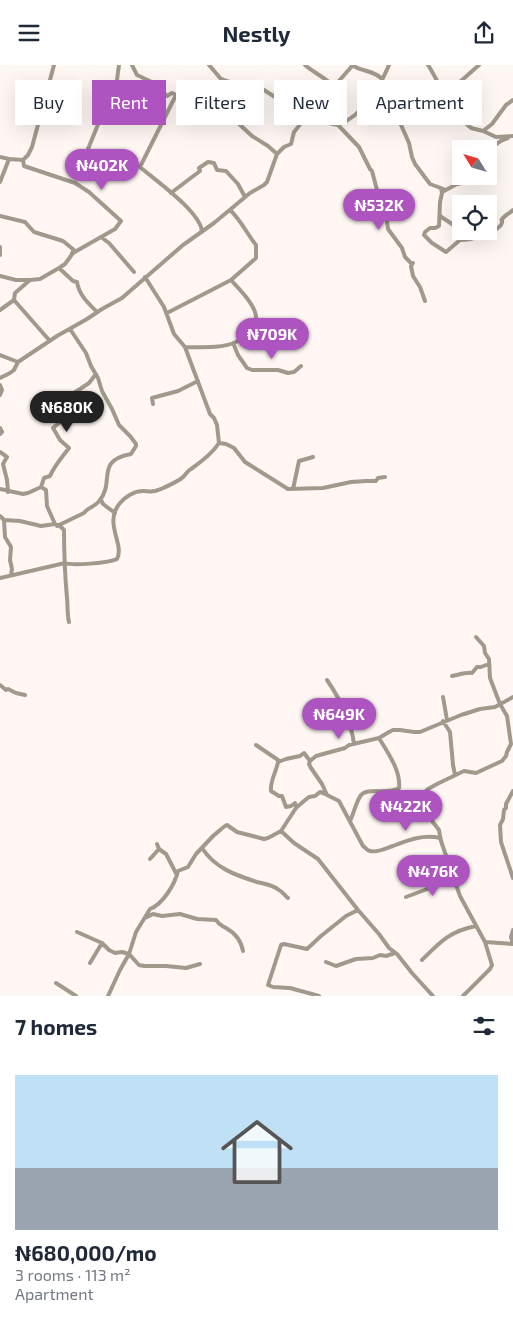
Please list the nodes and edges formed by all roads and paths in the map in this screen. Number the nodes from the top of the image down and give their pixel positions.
1 (54, 65) edge
2 (132, 65) edge
3 (209, 65) edge
4 (305, 65) edge
5 (353, 65) edge
6 (389, 65) edge
7 (428, 65) edge
8 (479, 65) edge
9 (119, 66) edge
10 (326, 80) edge
11 (340, 80) edge
12 (382, 80) joint
13 (437, 80) edge
14 (462, 80) edge
15 (176, 95) joint
16 (274, 96) edge
17 (513, 100) edge
18 (357, 112) edge
19 (347, 121) edge
20 (240, 125) edge
21 (299, 125) edge
22 (338, 125) edge
23 (402, 125) edge
24 (468, 125) edge
25 (483, 131) junction
26 (513, 136) edge
27 (498, 142) edge
28 (277, 154) junction
29 (0, 157) edge
30 (9, 159) junction
31 (23, 160) junction
32 (86, 160) dead end
33 (0, 182) edge
34 (455, 185) edge
35 (441, 191) junction
36 (171, 193) junction
37 (245, 197) junction
38 (230, 210) junction
39 (513, 210) edge
40 (0, 216) edge
41 (440, 217) junction
42 (452, 224) edge
43 (497, 228) edge
44 (202, 232) junction
45 (101, 237) junction
46 (460, 240) edge
47 (0, 247) edge
48 (0, 255) edge
49 (71, 255) junction
50 (59, 268) junction
51 (134, 273) dead end
52 (0, 276) edge
53 (145, 277) junction
54 (30, 280) junction
55 (231, 280) junction
56 (14, 300) junction
57 (425, 301) dead end
58 (0, 310) edge
59 (97, 312) junction
60 (167, 313) junction
61 (70, 329) junction
62 (50, 341) junction
63 (232, 343) junction
64 (185, 347) junction
65 (0, 355) edge
66 (18, 362) junction
67 (301, 366) dead end
68 (96, 374) junction
69 (0, 378) edge
70 (198, 381) junction
71 (0, 385) edge
72 (0, 395) edge
73 (152, 404) dead end
74 (0, 428) edge
75 (0, 434) edge
76 (219, 443) junction
77 (0, 452) edge
78 (313, 457) dead end
79 (385, 477) dead end
80 (41, 487) junction
81 (0, 489) edge
82 (293, 489) junction
83 (8, 492) junction
84 (101, 500) junction
85 (115, 513) junction
86 (2, 518) edge
87 (56, 525) junction
88 (65, 563) junction
89 (11, 575) junction
90 (0, 578) edge
91 (68, 622) dead end
92 (476, 637) dead end
93 (489, 671) junction
94 (452, 676) dead end
95 (327, 680) dead end
96 (0, 685) edge
97 (25, 695) dead end
98 (442, 697) dead end
99 (513, 697) edge
100 (500, 705) junction
101 (446, 721) junction
102 (379, 738) junction
103 (354, 744) junction
104 (256, 745) dead end
105 (310, 761) junction
106 (278, 762) junction
107 (455, 775) junction
108 (513, 791) edge
109 (326, 794) junction
110 (296, 808) junction
111 (350, 821) junction
112 (281, 831) junction
113 (440, 838) junction
114 (202, 848) junction
115 (150, 859) dead end
116 (177, 875) junction
117 (513, 878) edge
118 (454, 879) junction
119 (406, 897) dead end
120 (288, 898) dead end
121 (150, 909) junction
122 (358, 910) junction
123 (154, 914) junction
124 (145, 918) junction
125 (476, 926) junction
126 (513, 930) edge
127 (78, 932) dead end
128 (102, 943) junction
129 (485, 943) junction
130 (513, 944) edge
131 (243, 951) dead end
132 (396, 953) junction
133 (129, 954) junction
134 (422, 960) dead end
135 (326, 962) dead end
136 (90, 963) dead end
137 (200, 965) dead end
138 (56, 983) dead end
139 (76, 996) edge
140 (108, 996) edge
141 (319, 996) edge
142 (433, 996) edge
143 (463, 996) edge

1 - 31 street
2 - 15 street
3 - 16 street
4 - 10 street
5 - 11 street
5 - 12 street
6 - 12 street
7 - 13 street
8 - 14 street
9 - 32 street
15 - 36 street
17 - 25 street
18 - 19 street
20 - 28 street
21 - 28 street
22 - 57 street
23 - 35 street
24 - 25 street
25 - 26 street
26 - 27 street
28 - 37 street
29 - 30 street
30 - 31 street
30 - 33 street
31 - 45 street
34 - 35 street
35 - 41 street
36 - 37 street
36 - 44 street
37 - 38 street
38 - 44 street
38 - 55 street
39 - 43 street
40 - 49 street
41 - 42 street
41 - 46 street
44 - 53 street
45 - 49 street
45 - 51 street
47 - 48 street
49 - 50 street
50 - 54 street
50 - 59 street
52 - 54 street
53 - 59 street
53 - 60 street
54 - 56 street
55 - 60 street
55 - 63 street
56 - 58 street
56 - 62 street
59 - 61 street
60 - 64 street
61 - 62 street
61 - 68 street
62 - 66 street
63 - 64 street
63 - 67 street
64 - 70 street
65 - 66 street
66 - 69 street
68 - 80 street
68 - 84 street
70 - 73 street
70 - 76 street
71 - 72 street
74 - 75 street
76 - 82 street
76 - 85 street
77 - 83 street
78 - 82 street
79 - 82 street
80 - 83 street
80 - 87 street
81 - 83 street
84 - 85 street
84 - 87 street
85 - 88 street
86 - 87 street
86 - 89 street
87 - 88 street
88 - 89 street
88 - 91 street
89 - 90 street
92 - 93 street
93 - 94 street
93 - 100 street
95 - 103 street
96 - 97 street
98 - 101 street
99 - 100 street
100 - 101 street
100 - 107 street
101 - 102 street
101 - 107 street
102 - 103 street
102 - 111 street
103 - 105 street
104 - 106 street
105 - 106 street
105 - 109 street
106 - 110 street
107 - 113 street
108 - 117 street
109 - 110 street
109 - 111 street
110 - 112 street
111 - 113 street
112 - 114 street
112 - 122 street
113 - 118 street
114 - 116 street
114 - 120 street
115 - 116 street
116 - 121 street
118 - 119 street
118 - 125 street
121 - 123 street
121 - 124 street
122 - 132 street
122 - 141 street
123 - 124 street
123 - 131 street
124 - 133 street
125 - 129 street
125 - 134 street
126 - 130 street
127 - 128 street
128 - 133 street
128 - 136 street
129 - 130 street
129 - 143 street
132 - 135 street
132 - 142 street
133 - 137 street
133 - 140 street
138 - 139 street

